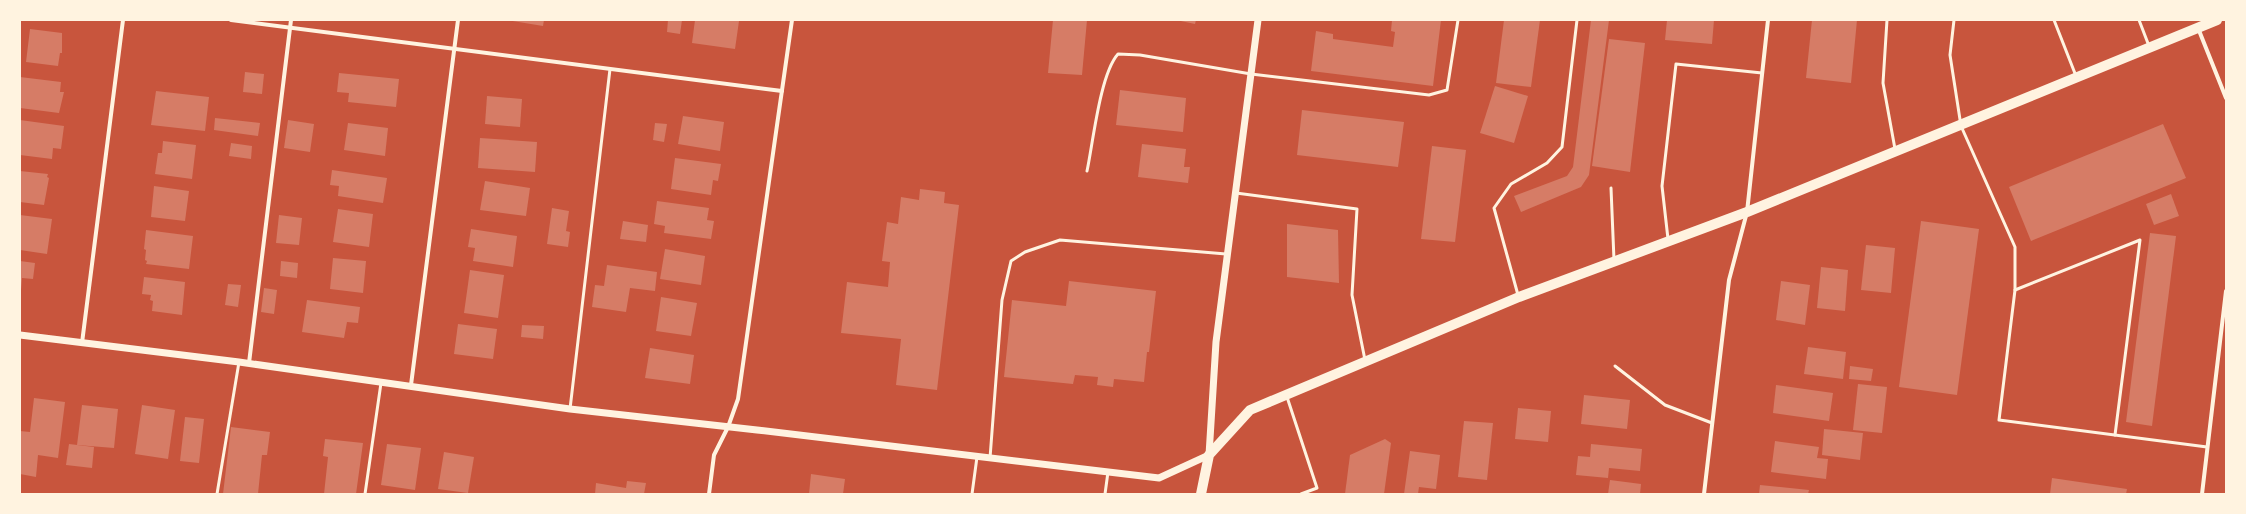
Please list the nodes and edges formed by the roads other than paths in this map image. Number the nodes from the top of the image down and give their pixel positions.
1 (123, 20) edge
2 (231, 20) edge
3 (291, 20) edge
4 (458, 20) edge
5 (792, 20) edge
6 (1258, 20) edge
7 (1458, 20) edge
8 (1578, 20) edge
9 (1768, 20) edge
10 (1887, 20) edge
11 (1954, 20) edge
12 (2054, 20) edge
13 (2139, 20) edge
14 (2217, 20) edge
15 (290, 27) junction
16 (2198, 28) junction
17 (2149, 48) junction
18 (454, 49) junction
19 (610, 69) junction
20 (1762, 73) junction
21 (1251, 74) junction
22 (2076, 78) junction
23 (782, 91) junction
24 (2226, 98) edge
25 (1961, 126) junction
26 (1896, 153) junction
27 (1088, 171) dead end
28 (1611, 188) dead end
29 (1236, 193) junction
30 (1747, 212) junction
31 (1668, 242) junction
32 (1228, 254) junction
33 (1615, 262) junction
34 (2015, 290) junction
35 (2226, 291) edge
36 (1519, 297) junction
37 (20, 335) edge
38 (82, 343) junction
39 (239, 362) junction
40 (1366, 362) junction
41 (249, 363) junction
42 (1615, 366) dead end
43 (381, 381) junction
44 (411, 385) junction
45 (1287, 395) junction
46 (570, 409) junction
47 (1712, 423) junction
48 (728, 427) junction
49 (2115, 436) junction
50 (2207, 447) junction
51 (1209, 455) junction
52 (976, 457) junction
53 (990, 458) junction
54 (1108, 472) junction
55 (217, 494) edge
56 (365, 494) edge
57 (709, 494) edge
58 (972, 494) edge
59 (1106, 494) edge
60 (1201, 494) edge
61 (1301, 494) edge
62 (1704, 494) edge
63 (2202, 494) edge

1 - 38 street
2 - 15 street
3 - 15 street
4 - 18 street
5 - 23 street
6 - 21 street
7 - 21 lane
8 - 36 lane
9 - 20 street
10 - 26 lane
11 - 25 lane
12 - 22 lane
13 - 17 lane
14 - 16 main road
15 - 18 street
15 - 41 street
16 - 17 main road
16 - 24 street
17 - 22 main road
18 - 19 street
18 - 44 street
19 - 23 street
19 - 46 lane
20 - 30 street
20 - 31 lane
21 - 27 lane
21 - 29 street
22 - 25 main road
23 - 48 street
25 - 26 main road
25 - 34 lane
26 - 30 main road
28 - 33 lane
29 - 32 street
29 - 40 lane
30 - 31 main road
30 - 47 street
31 - 33 main road
32 - 51 street
32 - 53 lane
33 - 36 main road
34 - 49 lane
34 - 49 lane
35 - 50 street
36 - 40 main road
37 - 38 street
38 - 39 street
39 - 41 street
39 - 55 lane
40 - 45 main road
41 - 43 street
42 - 47 lane
43 - 44 street
43 - 56 lane
44 - 46 street
45 - 51 main road
45 - 61 lane
46 - 48 street
47 - 62 street
48 - 52 street
48 - 57 street
49 - 50 lane
50 - 63 street
51 - 54 street
51 - 60 main road
52 - 53 street
52 - 58 lane
53 - 54 street
54 - 59 lane

